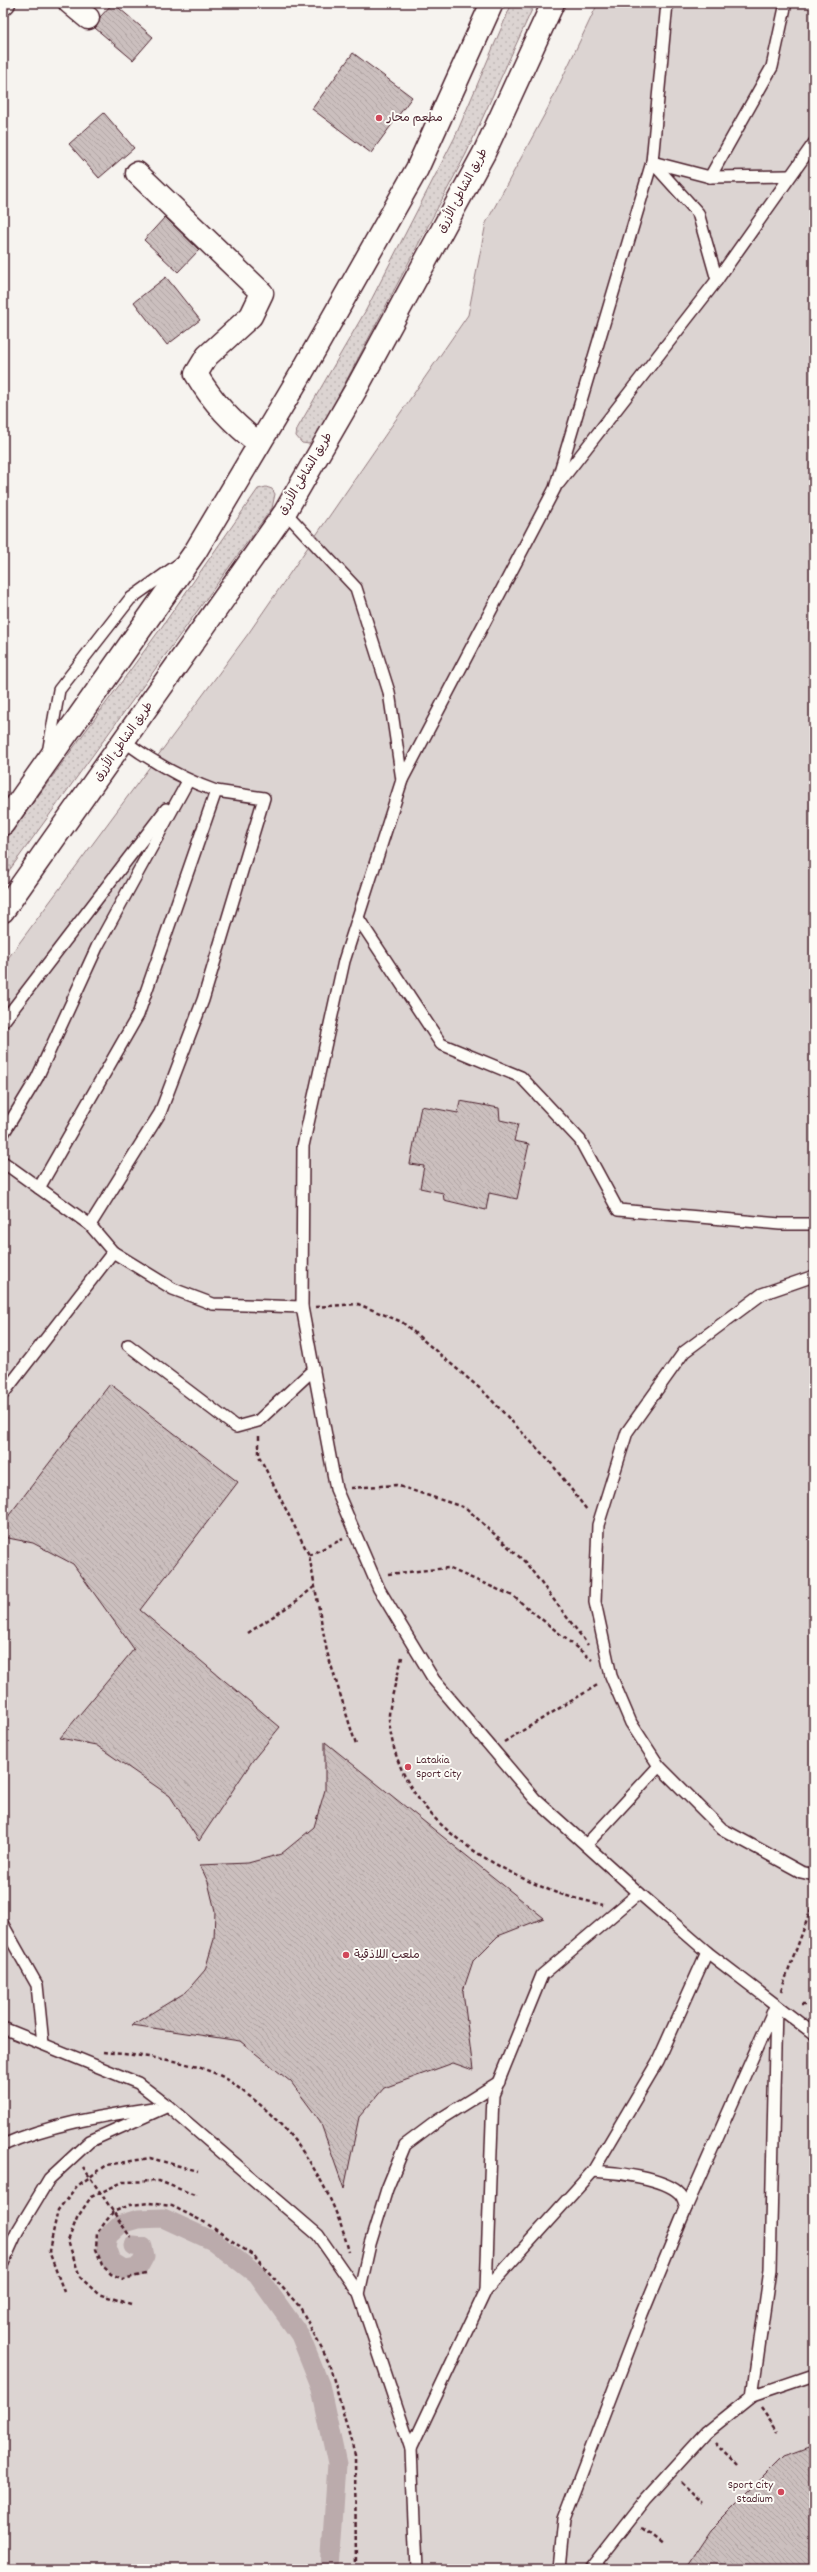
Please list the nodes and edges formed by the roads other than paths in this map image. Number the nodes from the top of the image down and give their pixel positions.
1 (70, 3) edge
2 (492, 3) edge
3 (553, 3) edge
4 (667, 3) edge
5 (786, 3) edge
6 (88, 18) dead end
7 (814, 143) edge
8 (652, 162) junction
9 (137, 173) dead end
10 (789, 176) junction
11 (710, 177) junction
12 (717, 280) junction
13 (260, 444) junction
14 (555, 488) junction
15 (285, 512) junction
16 (196, 552) junction
17 (124, 741) junction
18 (45, 766) junction
19 (402, 780) junction
20 (188, 781) junction
21 (216, 791) junction
22 (6, 814) edge
23 (3, 911) edge
24 (358, 918) junction
25 (3, 1022) edge
26 (3, 1134) edge
27 (3, 1162) edge
28 (40, 1188) junction
29 (814, 1224) edge
30 (90, 1225) junction
31 (113, 1252) junction
32 (814, 1276) edge
33 (302, 1307) junction
34 (128, 1345) dead end
35 (314, 1369) junction
36 (3, 1394) edge
37 (658, 1766) junction
38 (586, 1845) junction
39 (814, 1875) edge
40 (639, 1893) junction
41 (3, 1925) edge
42 (708, 1952) junction
43 (776, 2005) junction
44 (3, 2028) edge
45 (814, 2034) edge
46 (43, 2044) junction
47 (498, 2082) junction
48 (168, 2106) junction
49 (3, 2145) edge
50 (593, 2171) junction
51 (686, 2208) junction
52 (3, 2263) edge
53 (486, 2290) junction
54 (359, 2294) junction
55 (814, 2375) edge
56 (752, 2396) junction
57 (411, 2449) junction
58 (416, 2569) edge
59 (559, 2569) edge
60 (591, 2569) edge

1 - 6 main road
2 - 13 main road
3 - 15 main road, طريق الشاطئ الأزرق
4 - 8 lane
5 - 11 lane
7 - 10 lane
8 - 11 lane
8 - 12 lane
8 - 14 lane
9 - 13 main road
10 - 11 lane
10 - 12 lane
12 - 14 lane
13 - 16 main road
14 - 19 lane
15 - 17 main road, طريق الشاطئ الأزرق
15 - 19 lane
16 - 18 main road
16 - 18 lane
17 - 20 lane
17 - 23 main road, طريق الشاطئ الأزرق
18 - 22 main road
19 - 24 lane
20 - 21 lane
20 - 25 lane
20 - 26 lane
21 - 28 lane
21 - 30 lane
24 - 29 lane
24 - 33 lane
27 - 28 lane
28 - 30 lane
30 - 31 lane
31 - 33 lane
31 - 36 lane
32 - 37 lane
33 - 35 lane
34 - 35 lane
35 - 38 lane
37 - 38 lane
37 - 39 lane
38 - 40 lane
40 - 42 lane
40 - 47 lane
41 - 46 lane
42 - 43 lane
42 - 50 lane
43 - 45 lane
43 - 51 lane
43 - 56 lane
44 - 46 lane
46 - 48 lane
47 - 53 lane
47 - 54 lane
48 - 49 lane
48 - 52 lane
48 - 54 lane
50 - 51 lane
50 - 53 lane
51 - 59 lane
53 - 57 lane
54 - 57 lane
55 - 56 lane
56 - 60 lane
57 - 58 lane

